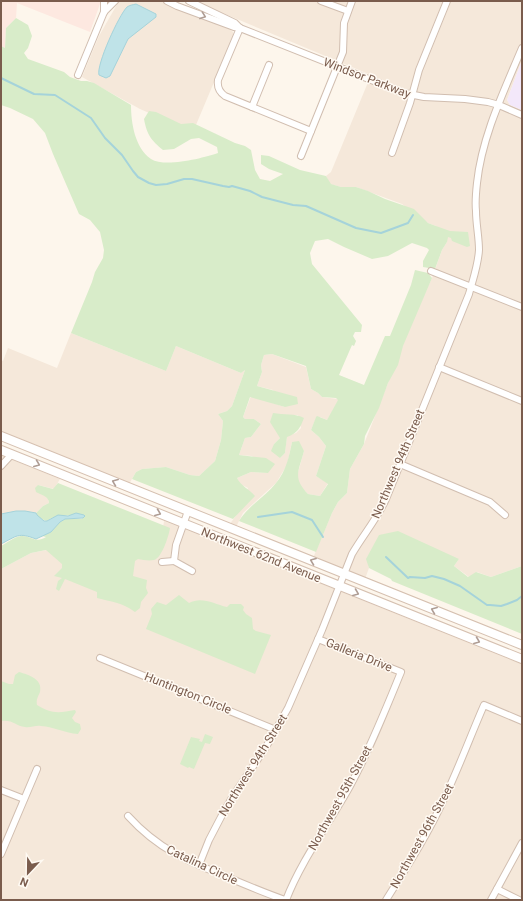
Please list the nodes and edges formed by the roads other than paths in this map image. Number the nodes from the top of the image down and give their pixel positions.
1 (104, 1) edge
2 (115, 1) edge
3 (167, 1) edge
4 (189, 1) edge
5 (321, 1) edge
6 (352, 1) edge
7 (447, 1) edge
8 (348, 11) junction
9 (104, 12) junction
10 (240, 28) junction
11 (522, 48) edge
12 (269, 65) dead end
13 (337, 67) junction
14 (78, 75) dead end
15 (412, 95) junction
16 (499, 105) junction
17 (252, 107) junction
18 (522, 115) edge
19 (311, 131) junction
20 (392, 153) dead end
21 (301, 156) dead end
22 (431, 271) dead end
23 (471, 287) junction
24 (522, 307) edge
25 (439, 367) junction
26 (522, 401) edge
27 (1, 436) edge
28 (1, 450) edge
29 (12, 454) junction
30 (400, 464) junction
31 (1, 466) edge
32 (188, 511) junction
33 (505, 515) dead end
34 (183, 523) junction
35 (174, 561) junction
36 (162, 562) dead end
37 (192, 571) dead end
38 (344, 573) junction
39 (339, 586) junction
40 (318, 639) junction
41 (522, 646) edge
42 (100, 658) dead end
43 (522, 659) edge
44 (401, 672) joint
45 (522, 721) edge
46 (276, 730) junction
47 (37, 770) dead end
48 (1, 790) edge
49 (24, 799) junction
50 (128, 816) dead end
51 (522, 843) edge
52 (1, 854) edge
53 (199, 865) junction
54 (498, 889) junction
55 (285, 900) edge
56 (386, 900) edge
57 (491, 900) edge
58 (518, 900) edge

1 - 9 street
2 - 9 street
3 -> 10 street, Windsor Parkway
4 - 10 street, Windsor Parkway
5 - 8 street
6 - 8 street
7 - 15 street
8 - 13 street
9 - 14 street
10 - 13 street, Windsor Parkway
10 - 17 street
11 - 16 street, Northwest 94th Street
12 - 17 street
13 - 15 street, Windsor Parkway
13 - 19 street
15 - 16 street, Windsor Parkway
15 - 20 street
16 - 18 street, Windsor Parkway
16 - 23 street, Northwest 94th Street
17 - 19 street
19 - 21 street
22 - 23 street
23 - 24 street
23 - 25 street, Northwest 94th Street
25 - 26 street
25 - 30 street, Northwest 94th Street
32 -> 27 street, Northwest 62nd Avenue
28 - 29 street, Northwest 62nd Avenue
29 - 31 street
29 -> 34 street, Northwest 62nd Avenue
30 - 33 street
30 - 38 street, Northwest 94th Street
32 - 34 street
38 -> 32 street, Northwest 62nd Avenue
34 - 35 street
34 - 39 street, Northwest 62nd Avenue
35 - 36 street
35 - 37 street
38 - 39 street, Northwest 94th Street
41 -> 38 street, Northwest 62nd Avenue
39 - 40 street, Northwest 94th Street
39 -> 43 street, Northwest 62nd Avenue
40 - 44 street, Galleria Drive
40 - 46 street, Northwest 94th Street
42 - 46 street, Huntington Circle
44 - 55 street, Northwest 95th Street
45 - 56 street, Northwest 96th Street
46 - 53 street, Northwest 94th Street
47 - 49 street
48 - 49 street
49 - 52 street
50 - 53 street, Catalina Circle
51 - 54 street
53 - 55 street, Catalina Circle
54 - 57 street
54 - 58 street

